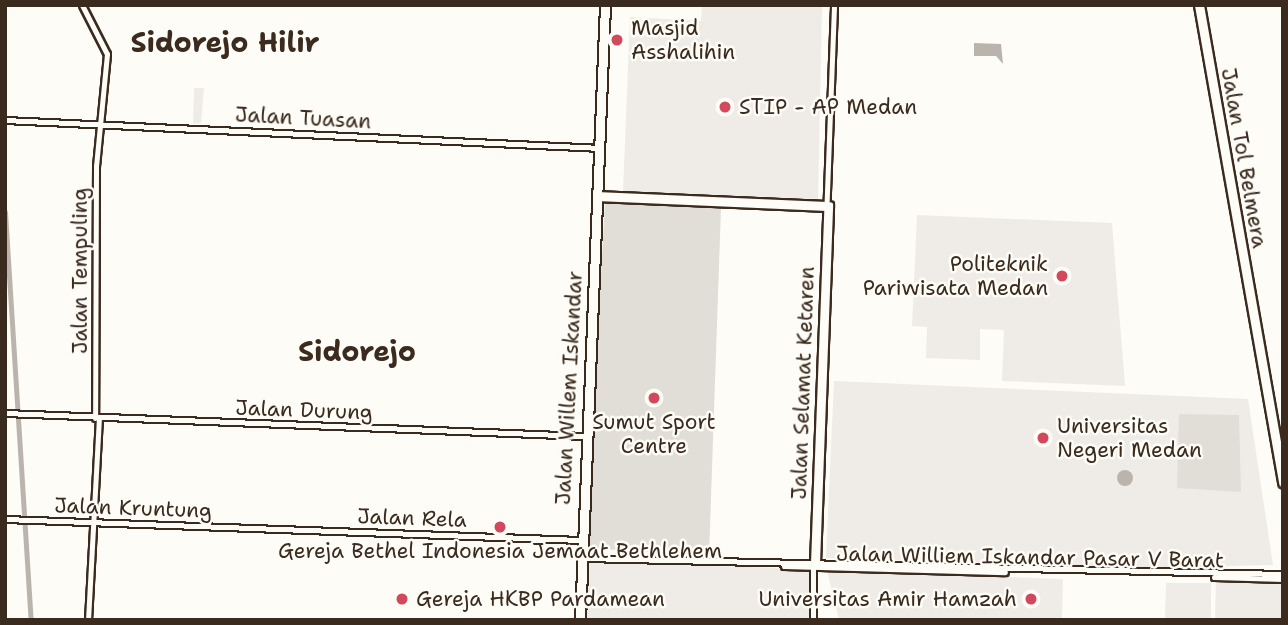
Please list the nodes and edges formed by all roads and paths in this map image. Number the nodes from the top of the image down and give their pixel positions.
1 (82, 5) edge
2 (605, 5) edge
3 (834, 5) edge
4 (1202, 5) edge
5 (5, 120) edge
6 (104, 125) junction
7 (600, 148) junction
8 (601, 196) junction
9 (827, 204) junction
10 (5, 414) edge
11 (97, 419) junction
12 (586, 442) junction
13 (1283, 456) edge
14 (1283, 483) edge
15 (817, 514) junction
16 (5, 519) edge
17 (93, 522) junction
18 (243, 527) joint
19 (580, 540) junction
20 (818, 552) junction
21 (581, 558) junction
22 (829, 563) junction
23 (815, 565) junction
24 (887, 567) junction
25 (1283, 577) edge
26 (88, 620) edge
27 (578, 620) edge
28 (813, 620) edge

1 - 6 street, Jalan Tempuling
2 - 7 highway, Jalan Willem Iskandar
3 - 9 street, Jalan Selamat Ketaren
4 - 13 highway, Jalan Tol Belmera
4 - 14 highway, Jalan Tol Belmera
5 - 6 street, Jalan Tuasan
6 - 7 street, Jalan Tuasan
6 - 11 street, Jalan Tempuling
7 - 8 highway, Jalan Willem Iskandar
8 - 9 street
8 - 12 highway, Jalan Willem Iskandar
9 - 15 street, Jalan Selamat Ketaren
10 - 11 street, Jalan Durung
11 - 12 street, Jalan Durung
11 - 17 street, Jalan Tempuling
12 - 19 highway, Jalan Willem Iskandar
12 - 21 highway, Jalan Willem Iskandar
15 - 20 street, Jalan Selamat Ketaren
15 - 23 street, Jalan Selamat Ketaren
16 - 17 street, Jalan Kruntung
17 - 18 street, Jalan Kruntung
17 - 26 street, Jalan Tempuling
18 - 19 street, Jalan Rela
19 - 21 highway, Jalan Willem Iskandar
20 - 22 street
20 - 23 street, Jalan Selamat Ketaren
21 - 23 street, Jalan Williem Iskandar Pasar V Barat
21 - 27 highway, Jalan Willem Iskandar
22 - 23 street, Jalan Williem Iskandar Pasar V Barat
22 - 24 street, Jalan Williem Iskandar Pasar V Barat
23 - 24 street, Jalan Williem Iskandar Pasar V Barat
23 - 28 street, Jalan Selamat Ketaren
24 - 25 street, Jalan Williem Iskandar Pasar V Barat

